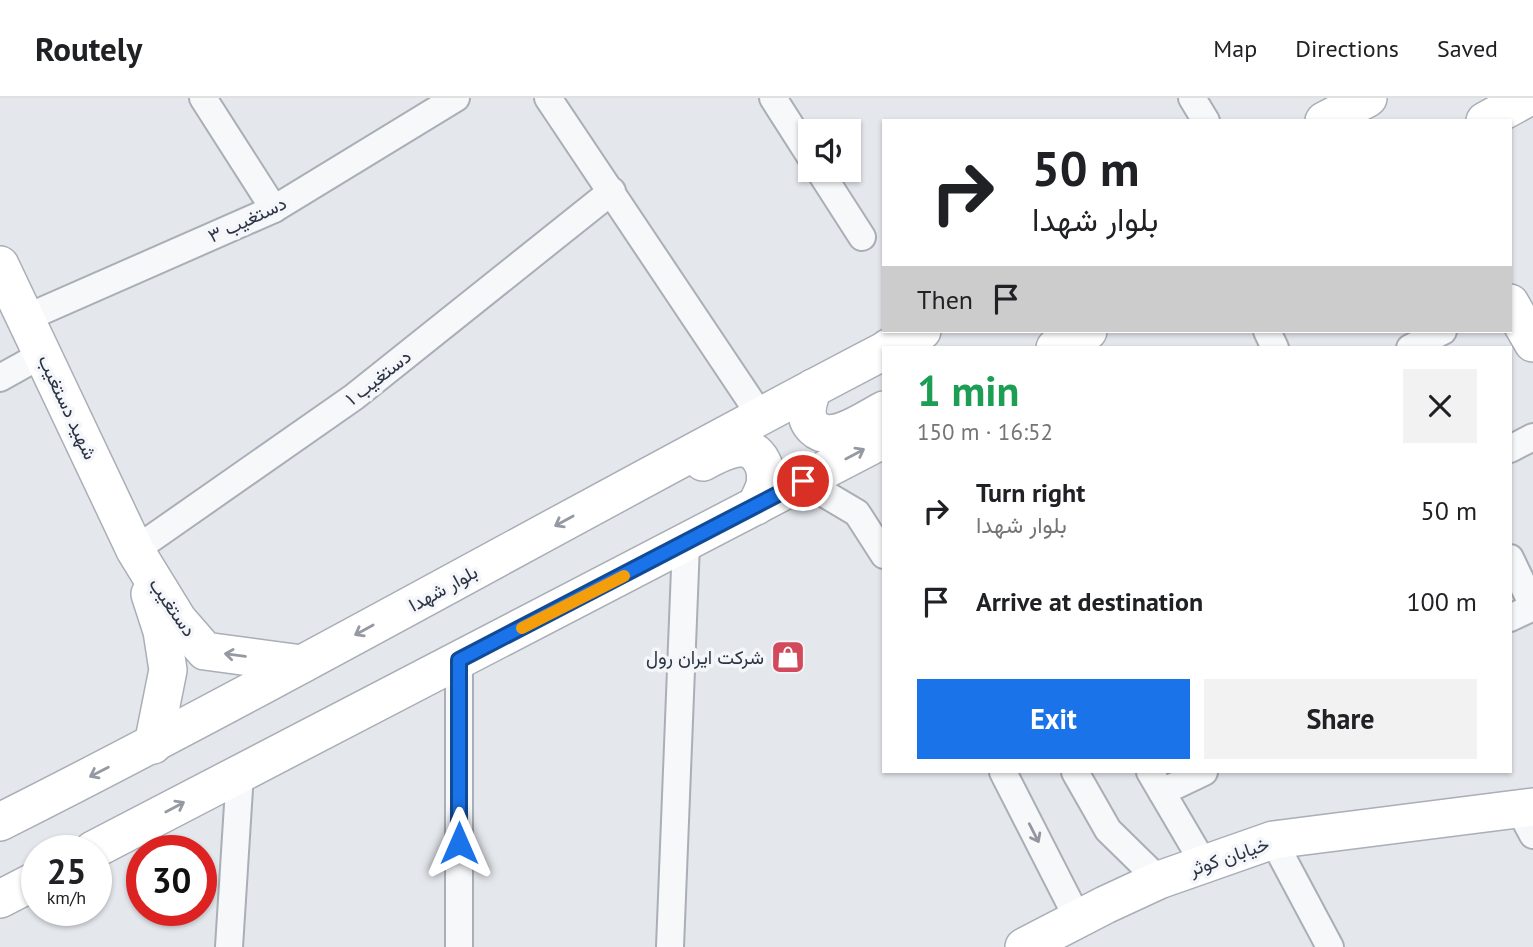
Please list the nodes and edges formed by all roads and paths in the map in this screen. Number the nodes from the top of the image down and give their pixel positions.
1 (202, 98) edge
2 (456, 98) edge
3 (548, 98) edge
4 (773, 98) edge
5 (1192, 98) edge
6 (1368, 98) edge
7 (1527, 98) edge
8 (1205, 119) edge
9 (1328, 119) edge
10 (1489, 119) edge
11 (798, 137) edge
12 (827, 182) edge
13 (612, 191) junction
14 (274, 209) junction
15 (862, 237) dead end
16 (0, 265) edge
17 (1512, 306) edge
18 (26, 318) junction
19 (918, 333) edge
20 (1084, 333) edge
21 (1439, 333) edge
22 (1533, 343) edge
23 (892, 346) edge
24 (1059, 346) edge
25 (1414, 346) edge
26 (882, 351) edge
27 (43, 354) junction
28 (0, 378) edge
29 (813, 388) junction
30 (882, 411) edge
31 (760, 415) junction
32 (1533, 437) edge
33 (882, 440) edge
34 (1512, 448) edge
35 (803, 481) junction
36 (607, 498) junction
37 (756, 506) junction
38 (685, 544) junction
39 (135, 550) junction
40 (882, 552) edge
41 (1512, 562) edge
42 (1533, 606) edge
43 (1512, 617) edge
44 (459, 660) junction
45 (302, 664) junction
46 (153, 745) junction
47 (240, 773) junction
48 (1004, 773) edge
49 (1075, 773) edge
50 (1199, 773) edge
51 (1156, 782) edge
52 (1528, 817) edge
53 (0, 822) edge
54 (112, 840) edge
55 (1273, 840) junction
56 (1204, 864) junction
57 (1159, 880) junction
58 (21, 888) edge
59 (0, 899) edge
60 (1078, 919) junction
61 (229, 947) edge
62 (459, 947) edge
63 (670, 947) edge
64 (1024, 947) edge
65 (1330, 947) edge

1 - 14 street
2 - 14 street, دستغیب ۳
3 - 13 street
4 - 11 street
5 - 8 street
6 - 9 main road
7 - 10 main road
12 - 15 street
13 - 31 street
13 - 39 street, دستغیب ۱
14 - 18 street, دستغیب ۳
16 - 18 main road, شهید دستغیب
17 - 22 main road
18 - 27 main road, شهید دستغیب
19 - 23 main road, بلوار شهدا
20 - 24 main road
21 - 25 street
26 - 29 main road, بلوار شهدا
27 - 28 street
27 - 39 main road, شهید دستغیب
29 - 30 main road
29 - 31 main road, بلوار شهدا
31 - 36 main road, بلوار شهدا
32 - 34 street
35 -> 33 main road
35 - 37 main road
35 - 40 street
36 - 37 main road
36 -> 45 main road, بلوار شهدا
37 - 38 main road
38 - 44 main road
38 - 63 street
45 -> 39 main road, دستغیب
39 - 46 main road
41 - 42 street
42 - 43 street
44 - 47 main road
44 - 62 street
45 - 46 main road, بلوار شهدا
46 -> 53 main road, بلوار شهدا
54 -> 47 main road
47 - 61 street
48 -> 60 street
49 - 57 street
50 - 51 street
51 - 56 street
52 - 55 main road, خیابان کوثر
55 - 56 main road, خیابان کوثر
55 - 65 street
56 - 57 main road, خیابان کوثر
57 - 60 main road, خیابان کوثر
58 - 59 main road
60 - 64 main road, خیابان کوثر

